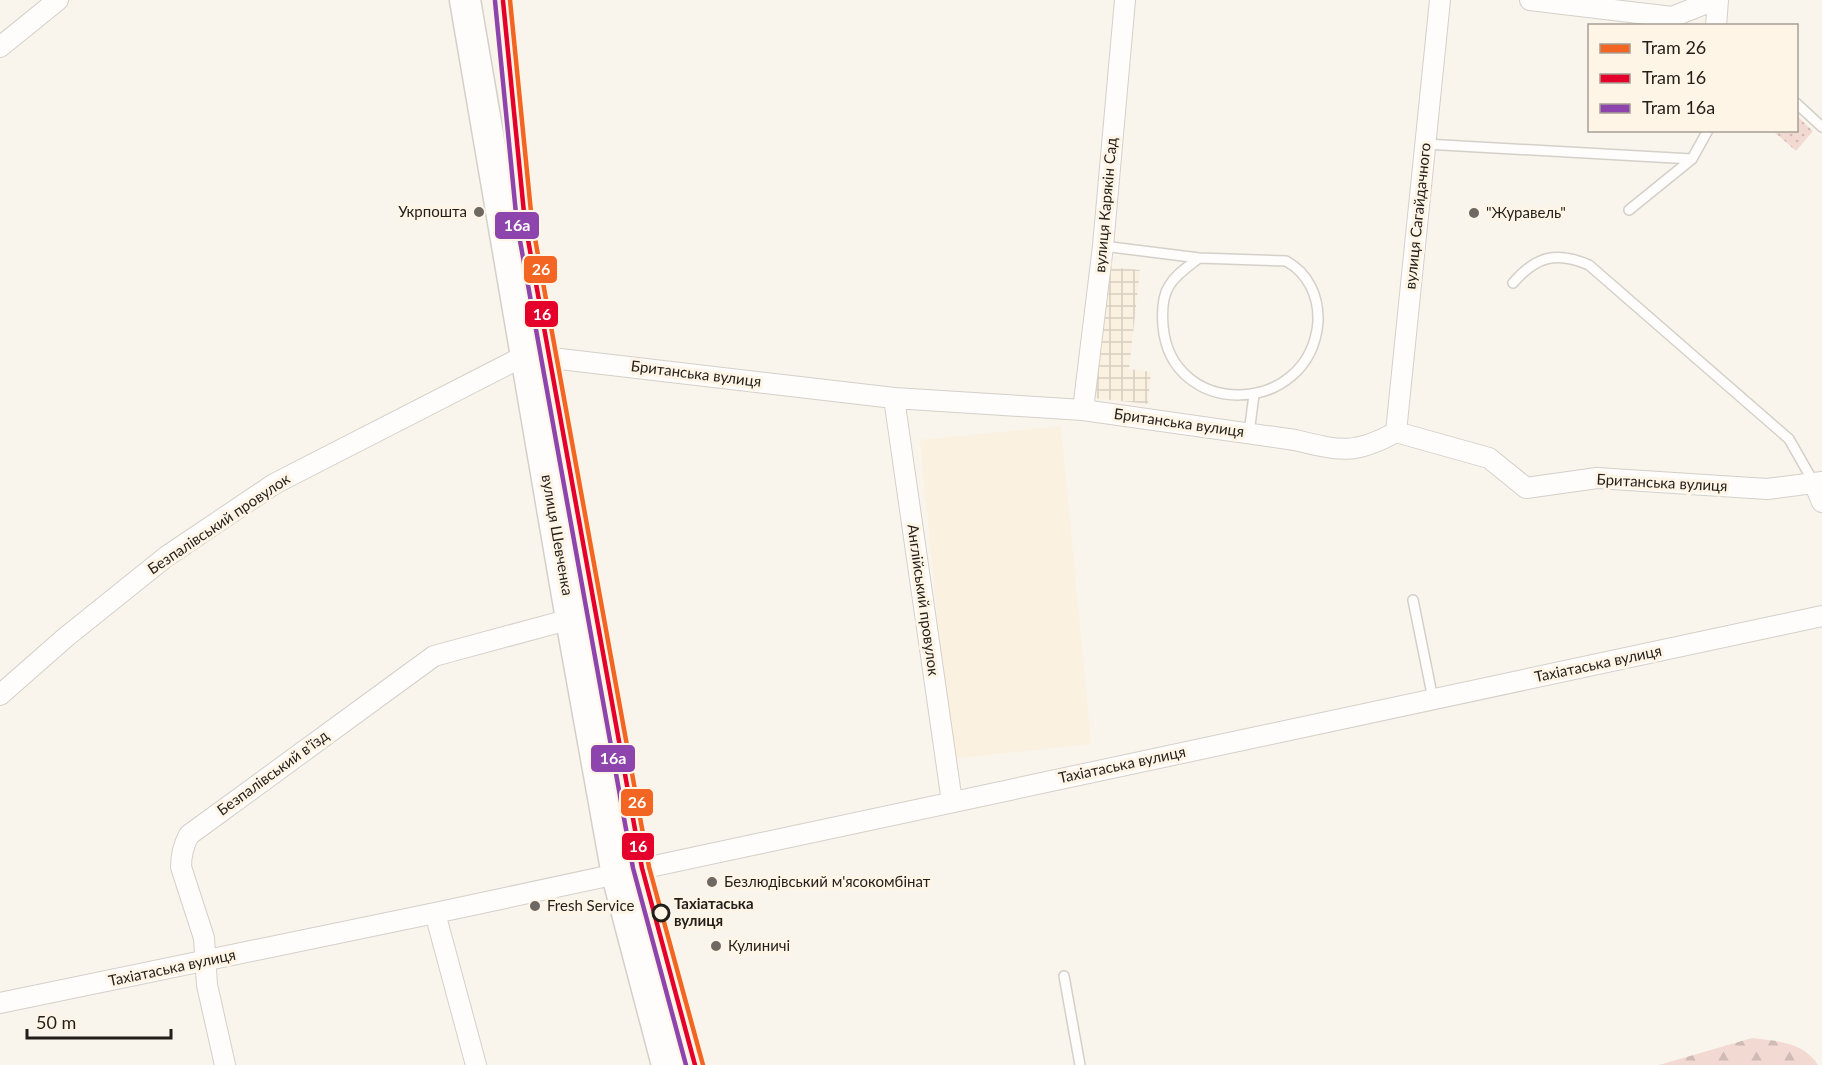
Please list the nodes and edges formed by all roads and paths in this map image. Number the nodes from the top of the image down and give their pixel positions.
1 (58, 0) edge
2 (465, 0) edge
3 (1125, 0) edge
4 (1440, 0) edge
5 (1530, 0) edge
6 (1709, 0) edge
7 (1718, 0) edge
8 (1673, 21) edge
9 (1716, 24) edge
10 (0, 47) edge
11 (1798, 104) edge
12 (1822, 127) edge
13 (1707, 132) edge
14 (1425, 144) junction
15 (1692, 159) junction
16 (1629, 210) dead end
17 (1103, 246) junction
18 (1199, 258) junction
19 (1514, 283) dead end
20 (526, 355) junction
21 (1254, 394) junction
22 (894, 398) junction
23 (1083, 410) junction
24 (1396, 432) junction
25 (1249, 434) junction
26 (1818, 483) edge
27 (1822, 502) edge
28 (1413, 600) dead end
29 (1822, 616) edge
30 (571, 619) junction
31 (0, 695) edge
32 (1433, 699) junction
33 (952, 801) junction
34 (617, 875) junction
35 (435, 914) junction
36 (206, 962) junction
37 (1064, 976) dead end
38 (0, 1003) edge
39 (225, 1065) edge
40 (476, 1065) edge
41 (667, 1065) edge
42 (1080, 1065) edge

1 - 10 street
2 - 20 main road, вулиця Шевченка
3 - 17 street, вулиця Карякін Сад
4 - 14 street, вулиця Сагайдачного
5 - 8 street
6 - 8 street
7 - 9 street
11 - 12 lane
13 - 15 lane
14 - 15 lane
14 - 24 street, вулиця Сагайдачного
15 - 16 lane
17 - 18 lane
17 - 23 street, вулиця Карякін Сад
18 - 21 lane
18 - 21 lane
19 - 26 lane
20 - 22 street, Британська вулиця
20 - 30 main road, вулиця Шевченка
20 - 31 street, Безпалівський провулок
21 - 25 lane
22 - 23 street, Британська вулиця
22 - 33 street, Англійський провулок
23 - 25 street, Британська вулиця
24 - 25 street, Британська вулиця
24 - 26 street, Британська вулиця
26 - 27 street
28 - 32 lane
29 - 32 street, Тахіатаська вулиця
30 - 34 main road, вулиця Шевченка
30 - 36 street, Безпалівський в’їзд
32 - 33 street, Тахіатаська вулиця
33 - 34 street, Тахіатаська вулиця
34 - 35 street, Тахіатаська вулиця
34 - 41 main road, вулиця Шевченка
35 - 36 street, Тахіатаська вулиця
35 - 40 street
36 - 38 street, Тахіатаська вулиця
36 - 39 street, Безпалівський в’їзд
37 - 42 lane

